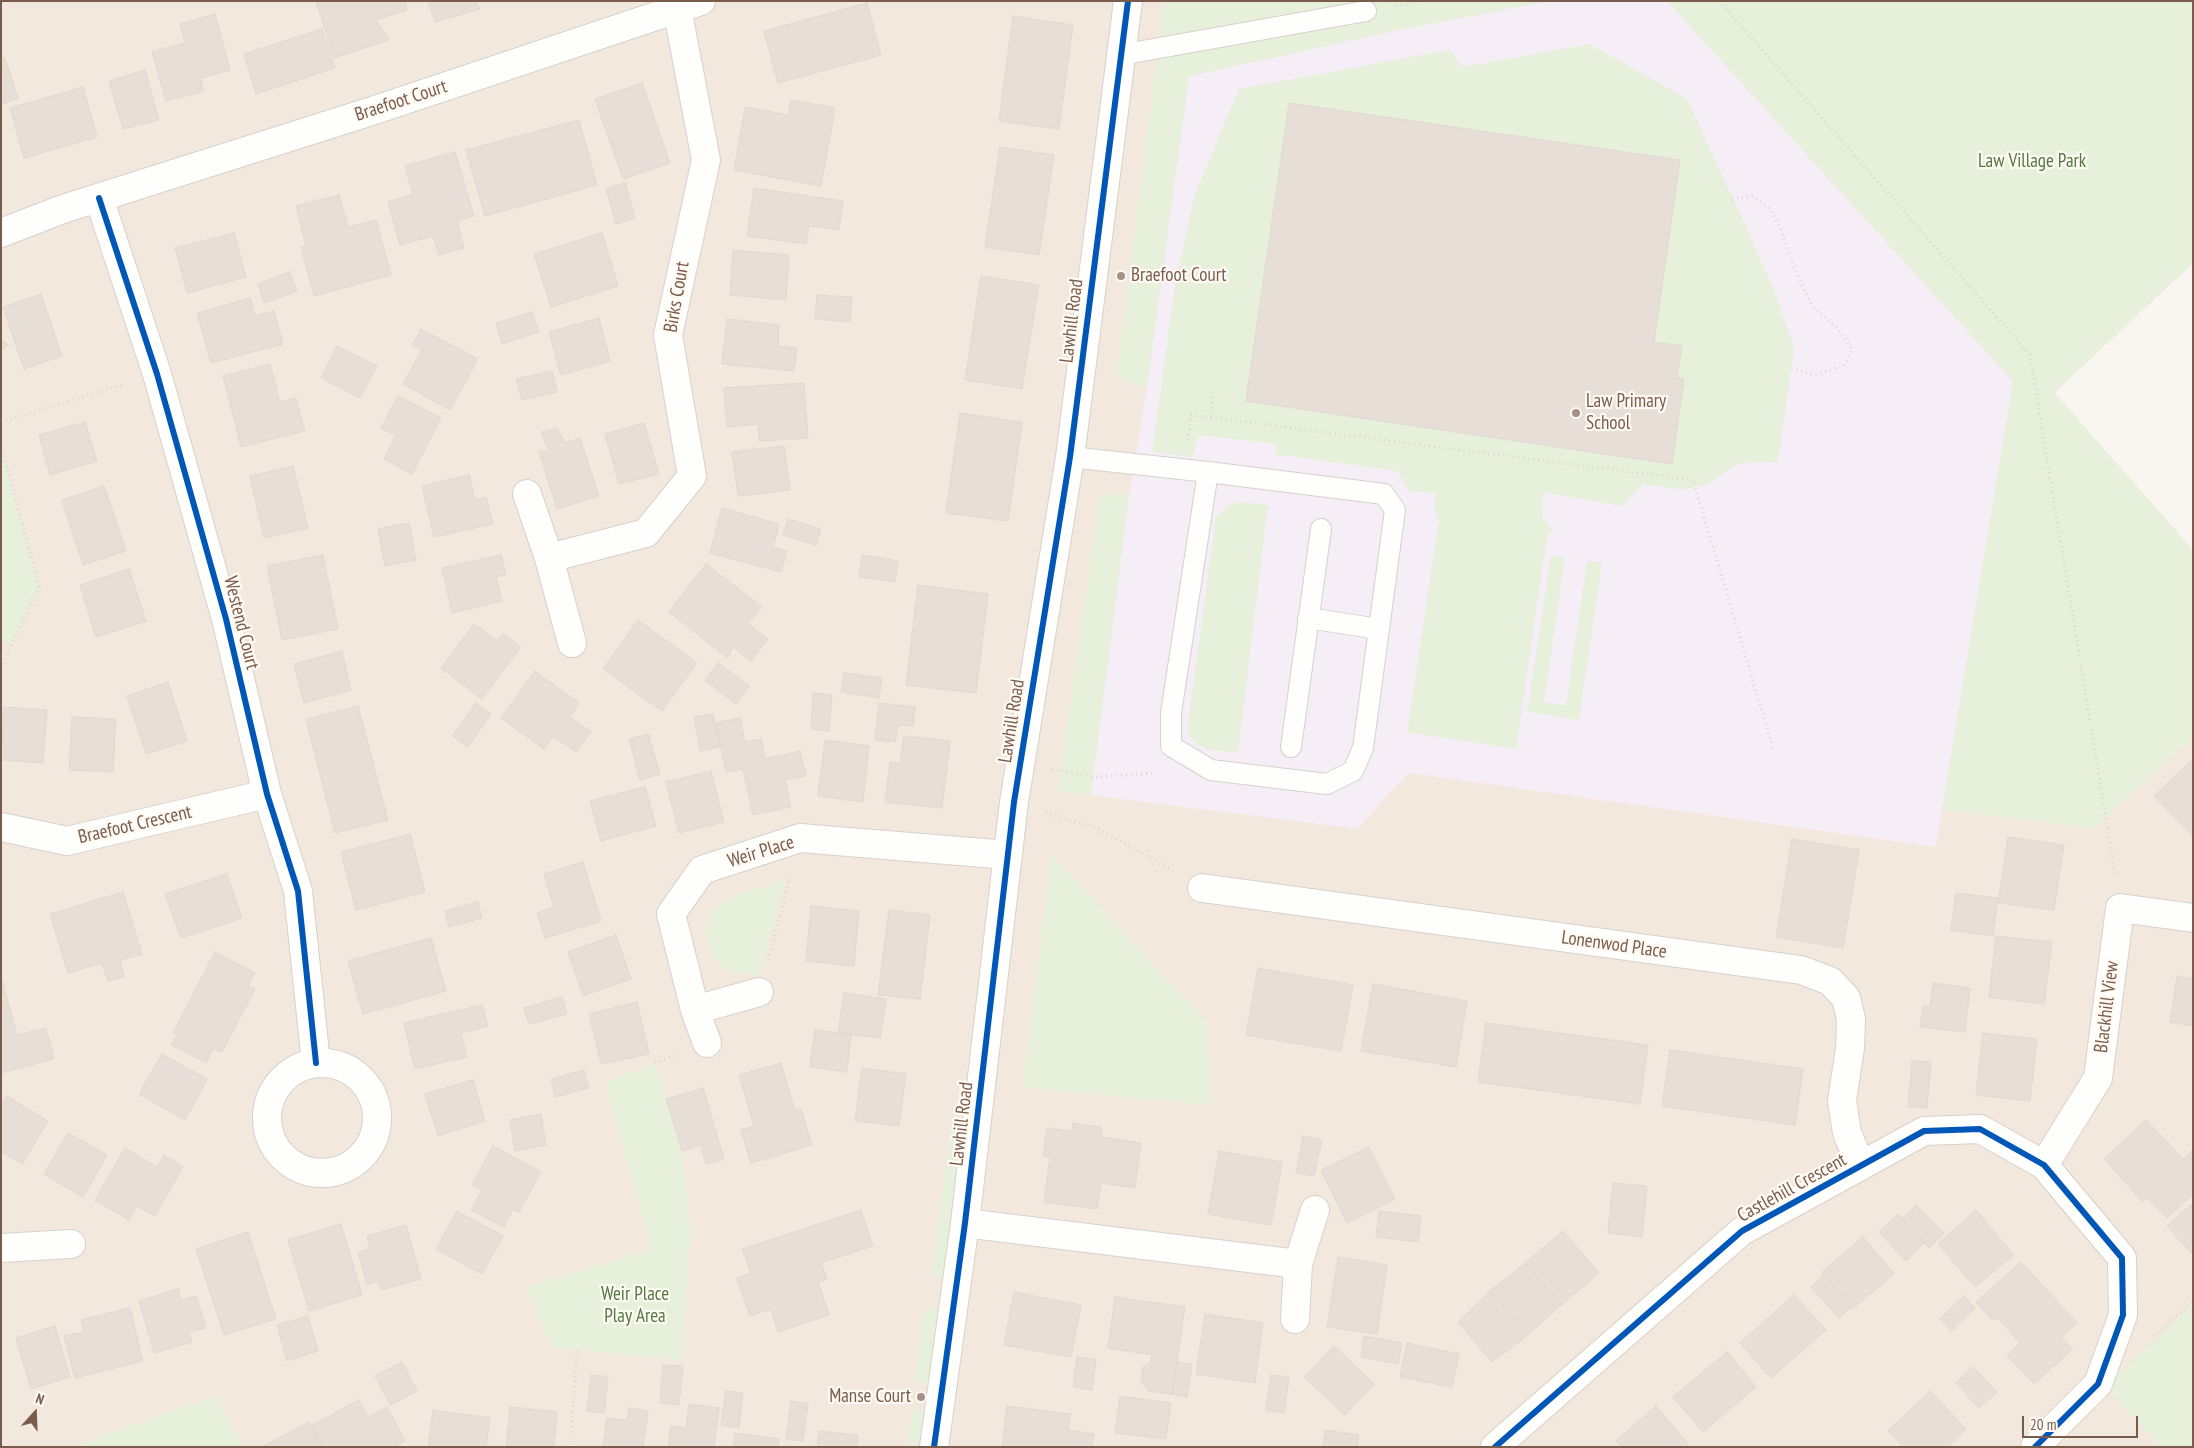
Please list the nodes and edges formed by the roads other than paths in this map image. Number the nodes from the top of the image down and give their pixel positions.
1 (1128, 1) edge
2 (689, 5) edge
3 (1366, 11) dead end
4 (1120, 55) junction
5 (99, 198) junction
6 (1, 233) edge
7 (1070, 457) junction
8 (1208, 472) junction
9 (527, 494) dead end
10 (1321, 529) dead end
11 (550, 558) junction
12 (1308, 618) junction
13 (1379, 629) junction
14 (572, 643) dead end
15 (1291, 747) dead end
16 (268, 794) junction
17 (1, 827) edge
18 (1008, 855) junction
19 (1202, 888) road end
20 (2193, 918) edge
21 (759, 992) road end
22 (695, 1010) junction
23 (707, 1043) dead end
24 (316, 1063) dead end
25 (2044, 1165) junction
26 (1861, 1166) junction
27 (1315, 1210) dead end
28 (965, 1223) junction
29 (71, 1244) dead end
30 (1, 1248) edge
31 (1298, 1264) junction
32 (1295, 1319) dead end
33 (934, 1447) edge
34 (1495, 1447) edge
35 (2035, 1447) edge

1 - 4 street, Lawhill Road
2 - 5 street, Braefoot Court
2 - 11 street, Birks Court
3 - 4 lane
4 - 7 street, Lawhill Road
5 - 6 street
5 - 16 street, Westend Court
7 - 8 lane
7 - 18 street, Lawhill Road
8 - 13 lane
8 - 13 lane
9 - 11 street
10 - 12 lane
11 - 14 street
12 - 13 lane
12 - 15 lane
16 - 17 street, Braefoot Crescent
16 - 24 street, Westend Court
18 - 22 street, Weir Place
18 - 28 street, Lawhill Road
19 - 26 street, Lonenwod Place
20 - 25 street, Blackhill View
21 - 22 street
22 - 23 street, Weir Place
25 - 26 street, Castlehill Crescent
25 - 35 street
26 - 34 street, Castlehill Crescent
27 - 31 street
28 - 31 street
28 - 33 street, Lawhill Road
29 - 30 street
31 - 32 street

